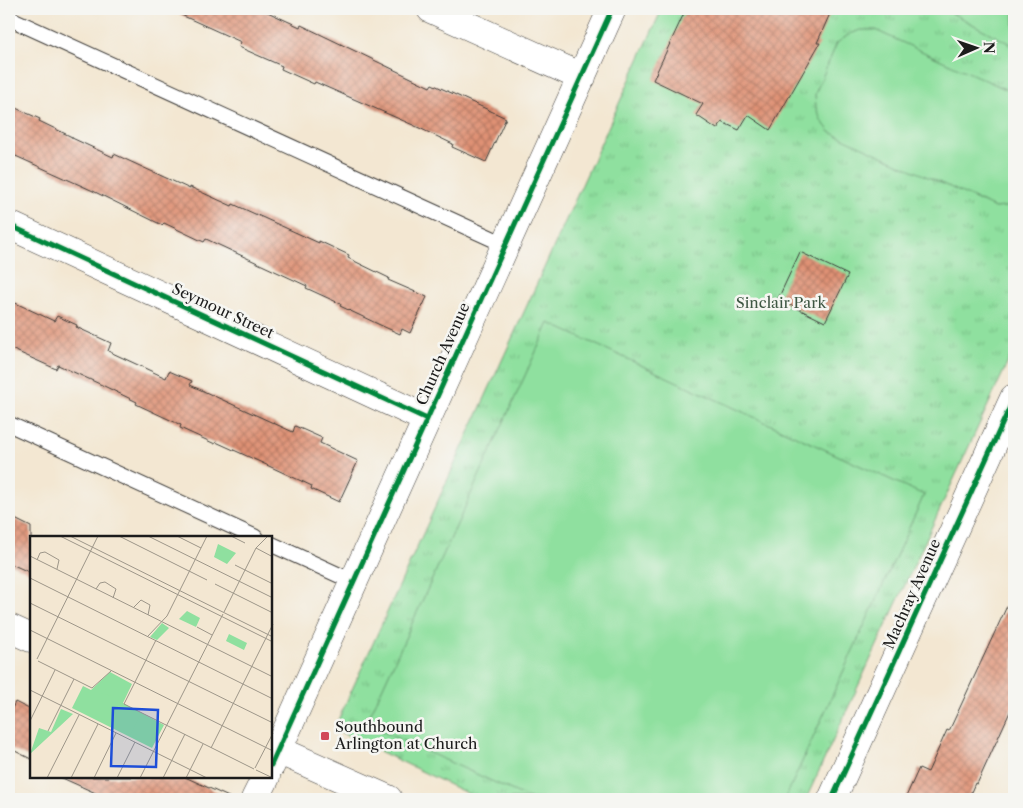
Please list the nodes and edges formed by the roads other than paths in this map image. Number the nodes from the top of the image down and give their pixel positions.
1 (431, 9) edge
2 (612, 9) edge
3 (9, 18) edge
4 (582, 78) junction
5 (9, 225) edge
6 (506, 245) junction
7 (1014, 398) edge
8 (427, 419) junction
9 (9, 424) edge
10 (253, 536) edge
11 (272, 544) edge
12 (354, 582) junction
13 (9, 628) edge
14 (30, 638) edge
15 (273, 754) edge
16 (266, 778) edge
17 (255, 799) edge
18 (388, 799) edge
19 (832, 799) edge

1 - 4 street
2 - 4 street, Church Avenue
3 - 6 lane
4 - 6 street, Church Avenue
5 - 8 street, Seymour Street
6 - 8 street, Church Avenue
7 - 19 street, Machray Avenue
8 - 12 street, Church Avenue
9 - 10 lane
11 - 12 lane
12 - 15 street, Church Avenue
13 - 14 street
15 - 18 street
16 - 17 street

